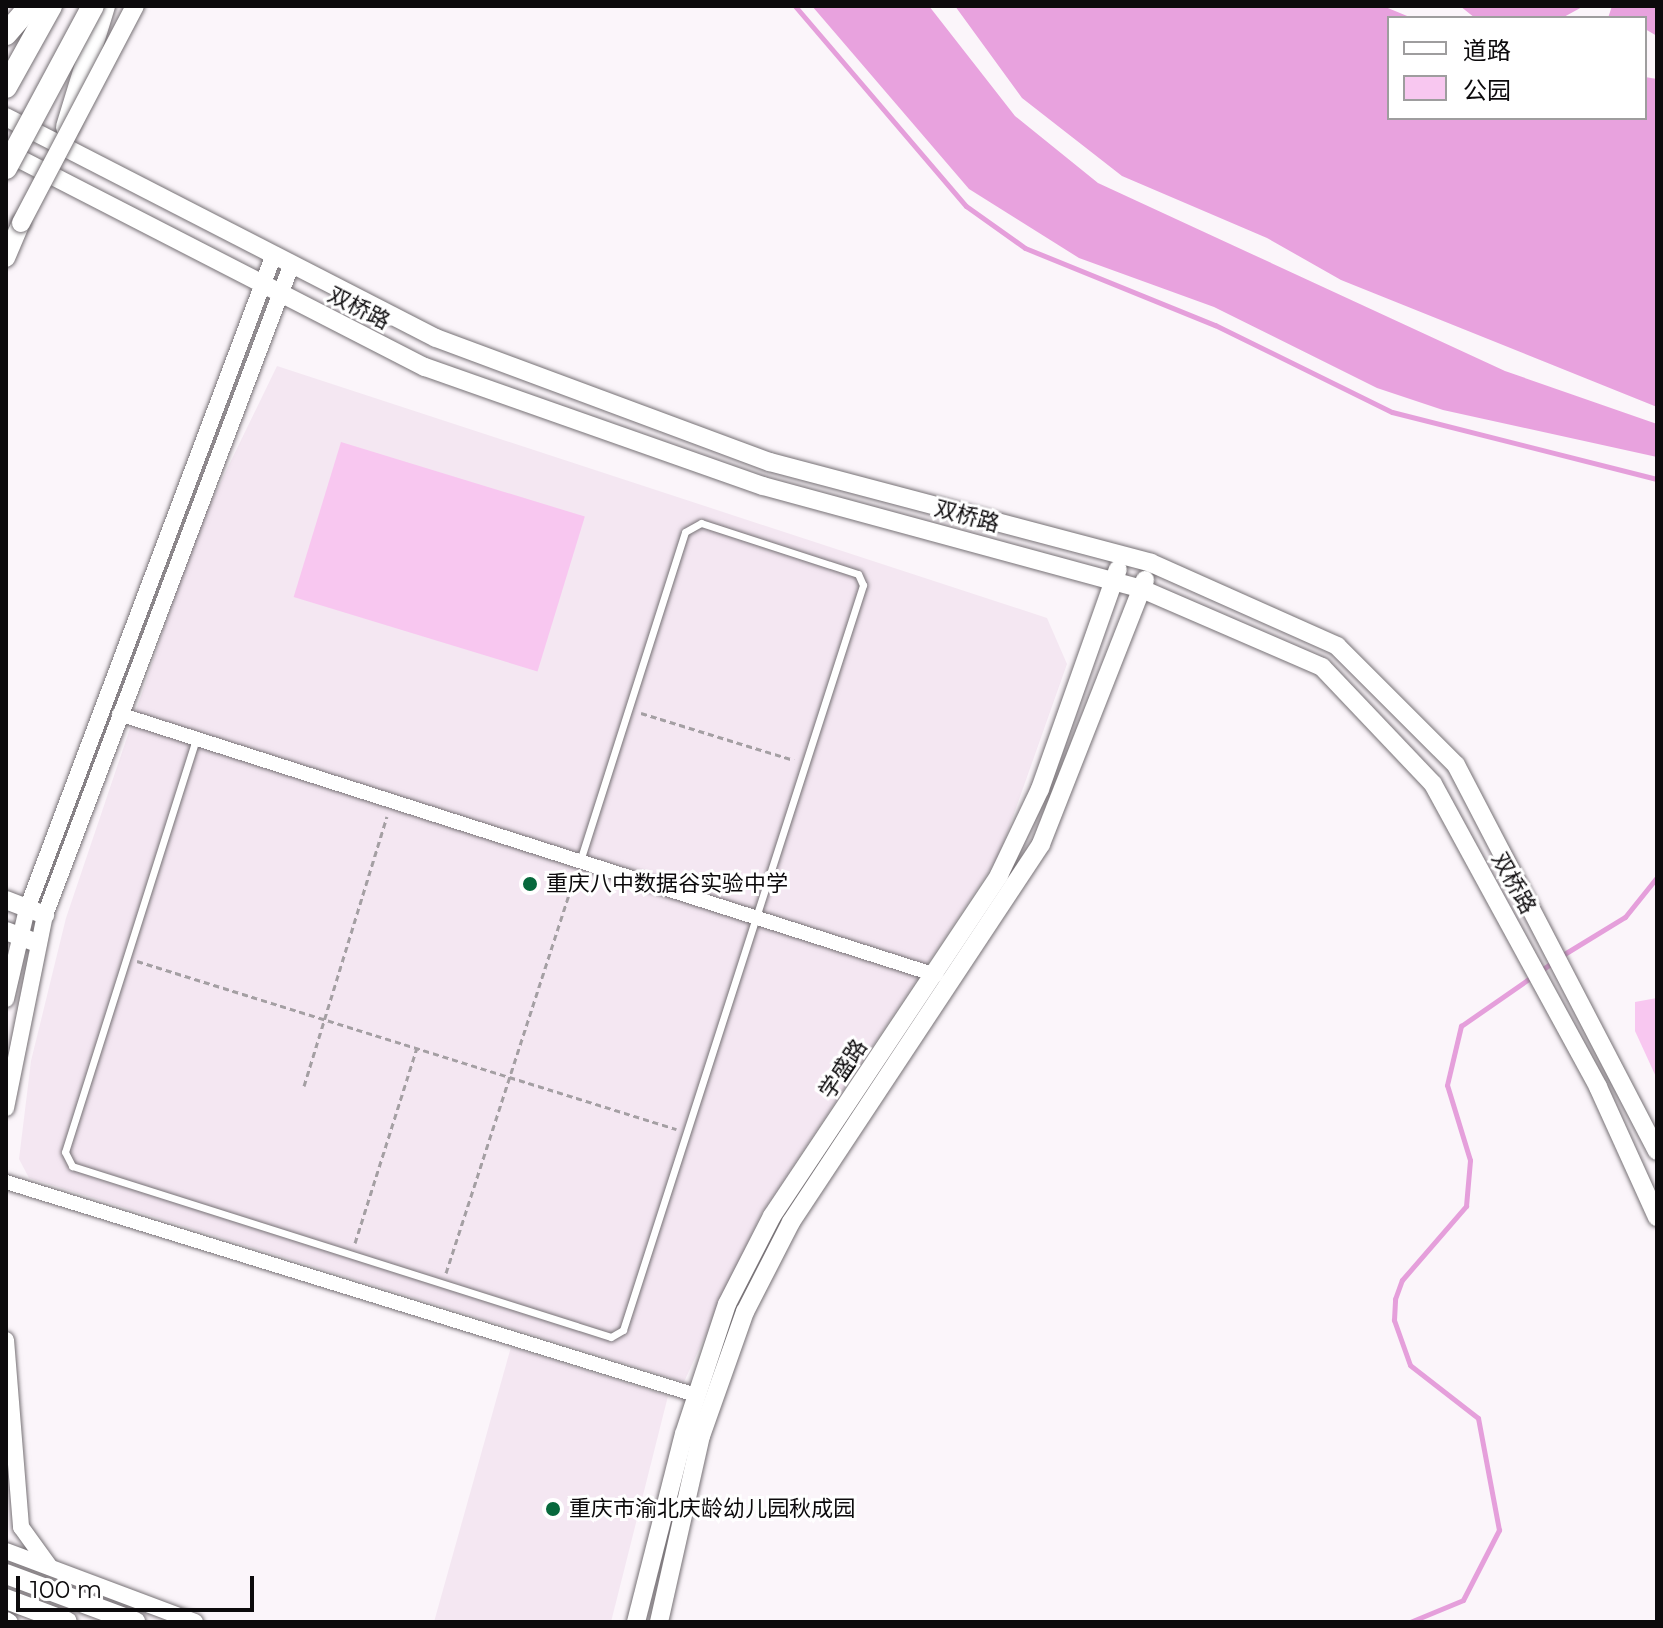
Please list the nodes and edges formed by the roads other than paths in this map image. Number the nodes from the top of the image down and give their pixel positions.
1 (30, 6) edge
2 (51, 6) edge
3 (93, 6) edge
4 (104, 6) edge
5 (135, 6) edge
6 (6, 34) edge
7 (6, 87) edge
8 (6, 117) edge
9 (61, 144) junction
10 (6, 152) edge
11 (6, 168) edge
12 (273, 257) junction
13 (6, 258) edge
14 (291, 266) junction
15 (263, 285) junction
16 (280, 294) junction
17 (1124, 555) junction
18 (1151, 563) junction
19 (1114, 581) junction
20 (1142, 589) junction
21 (119, 714) junction
22 (196, 739) junction
23 (580, 862) junction
24 (6, 900) edge
25 (36, 912) junction
26 (756, 918) junction
27 (21, 937) edge
28 (936, 975) junction
29 (6, 999) edge
30 (6, 1108) edge
31 (1657, 1151) edge
32 (6, 1182) edge
33 (1657, 1217) edge
34 (6, 1340) edge
35 (696, 1395) junction
36 (6, 1551) edge
37 (50, 1567) junction
38 (6, 1574) edge
39 (6, 1599) edge
40 (67, 1622) edge
41 (135, 1622) edge
42 (195, 1622) edge
43 (636, 1622) edge
44 (659, 1622) edge

1 - 6 highway
2 - 7 highway
3 - 11 highway, bridge
4 - 9 highway, bridge
5 - 9 main road, bridge
8 - 12 main road, 双桥路
9 - 13 main road, bridge
10 - 15 main road, 双桥路
12 - 14 main road, 双桥路
12 - 15 street
14 - 16 street
14 - 17 main road, 双桥路
15 - 16 main road, 双桥路
15 - 25 street
16 - 19 main road, 双桥路
16 - 21 street
17 - 18 main road, 双桥路
17 - 19 main road, 学盛路
18 - 20 main road, 学盛路
18 - 31 main road, 双桥路
19 - 20 main road, 双桥路
19 - 28 main road, 学盛路
20 - 33 main road, 双桥路
20 - 44 main road, 学盛路
21 - 22 street
21 - 25 street
22 - 23 street
22 - 26 lane
23 - 26 street
23 - 26 lane
24 - 25 main road
25 - 27 street
26 - 28 street
27 - 29 street
27 - 30 street
28 - 35 main road, 学盛路
32 - 35 street
34 - 37 street
35 - 43 main road, 学盛路
36 - 37 street
37 - 42 street
38 - 41 main road
39 - 40 main road

